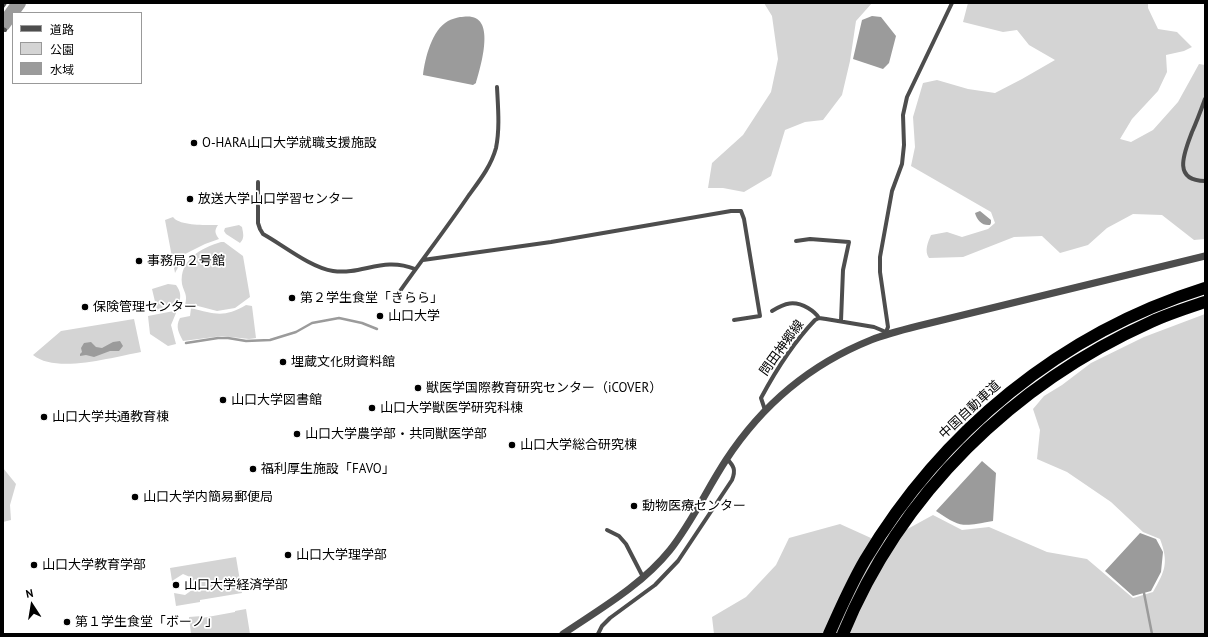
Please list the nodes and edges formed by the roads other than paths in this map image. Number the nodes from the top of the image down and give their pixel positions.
1 (5, 3) edge
2 (952, 3) edge
3 (3, 6) edge
4 (496, 87) dead end
5 (1205, 99) edge
6 (1205, 181) edge
7 (258, 182) dead end
8 (796, 241) dead end
9 (1205, 256) edge
10 (423, 260) junction
11 (415, 269) junction
12 (1205, 288) edge
13 (398, 294) dead end
14 (1205, 302) edge
15 (772, 311) dead end
16 (819, 318) junction
17 (734, 320) dead end
18 (841, 321) junction
19 (886, 333) junction
20 (765, 410) junction
21 (727, 459) junction
22 (606, 530) dead end
23 (642, 578) junction
24 (563, 634) edge
25 (598, 634) edge
26 (829, 634) edge
27 (843, 634) edge

1 - 3 street
2 - 19 street
4 - 10 street
5 - 6 street
7 - 11 street
8 - 18 street
9 - 19 street
10 - 11 street
10 - 17 street
11 - 13 street
12 - 26 highway, 中国自動車道
14 - 27 highway, 中国自動車道
15 - 16 street
16 - 18 street, 問田神郷線
16 - 20 street, 問田神郷線
18 - 19 street, 問田神郷線
19 - 20 street
20 - 21 street
21 - 23 street
21 - 25 street
22 - 23 street
23 - 24 street

